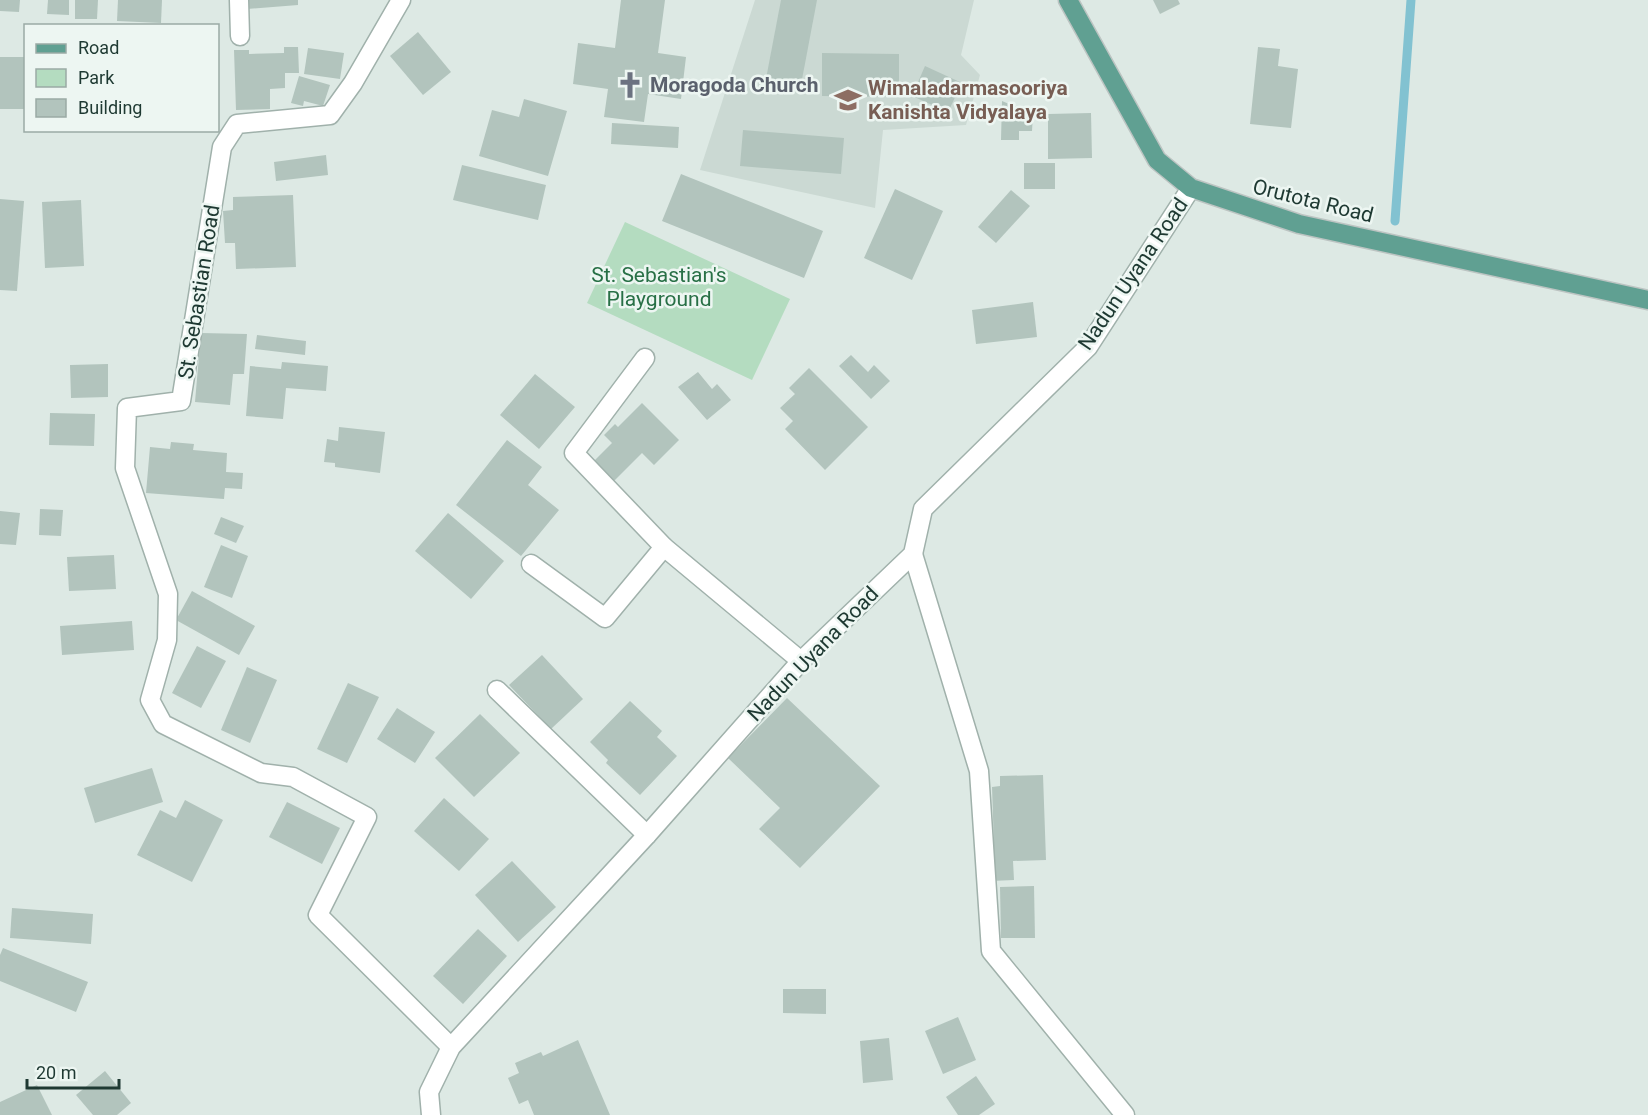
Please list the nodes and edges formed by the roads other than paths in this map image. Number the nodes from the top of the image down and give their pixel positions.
1 (239, 0) edge
2 (401, 0) edge
3 (1068, 0) edge
4 (240, 36) dead end
5 (1191, 188) junction
6 (1648, 300) edge
7 (645, 358) dead end
8 (664, 547) junction
9 (913, 554) junction
10 (531, 564) dead end
11 (801, 661) junction
12 (497, 690) dead end
13 (647, 835) junction
14 (451, 1047) junction
15 (431, 1115) edge
16 (1125, 1115) edge

1 - 4 street
2 - 14 street, St. Sebastian Road
3 - 5 main road, Orutota Road
5 - 6 main road, Orutota Road
5 - 9 street, Nadun Uyana Road
7 - 8 street
8 - 10 street
8 - 11 street
9 - 11 street, Nadun Uyana Road
9 - 16 street
11 - 13 street, Nadun Uyana Road
12 - 13 street
13 - 14 street, Nadun Uyana Road
14 - 15 street, Nadun Uyana Road

